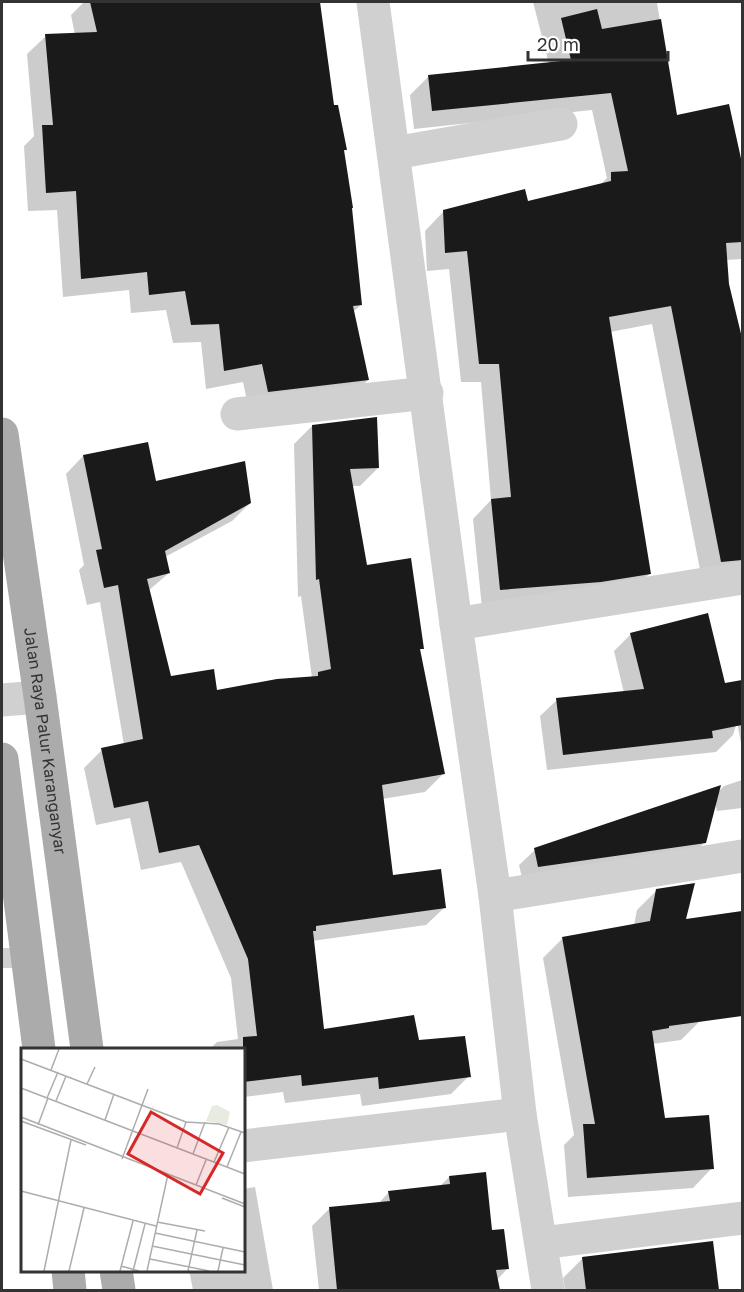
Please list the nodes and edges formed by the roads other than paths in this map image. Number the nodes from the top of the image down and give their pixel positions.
1 (373, 2) edge
2 (561, 124) dead end
3 (394, 153) junction
4 (427, 393) junction
5 (237, 414) dead end
6 (2, 434) edge
7 (742, 578) edge
8 (456, 624) junction
9 (40, 697) junction
10 (2, 700) edge
11 (2, 773) edge
12 (742, 856) edge
13 (495, 896) junction
14 (14, 958) edge
15 (39, 1048) edge
16 (87, 1048) edge
17 (520, 1114) junction
18 (244, 1146) edge
19 (742, 1218) edge
20 (541, 1243) junction
21 (68, 1271) edge
22 (116, 1271) edge
23 (70, 1290) edge
24 (118, 1290) edge
25 (548, 1290) edge

1 - 3 street
2 - 3 street
3 - 4 street
4 - 5 street
4 - 8 street
6 - 9 main road, Jalan Raya Palur Karanganyar
7 - 8 street
8 - 13 street
9 - 10 street
9 - 16 main road, Jalan Raya Palur Karanganyar
11 - 14 main road
12 - 13 street
13 - 17 street
14 - 15 main road
17 - 18 street
17 - 20 street
19 - 20 street
20 - 25 street
21 - 23 main road
22 - 24 main road

